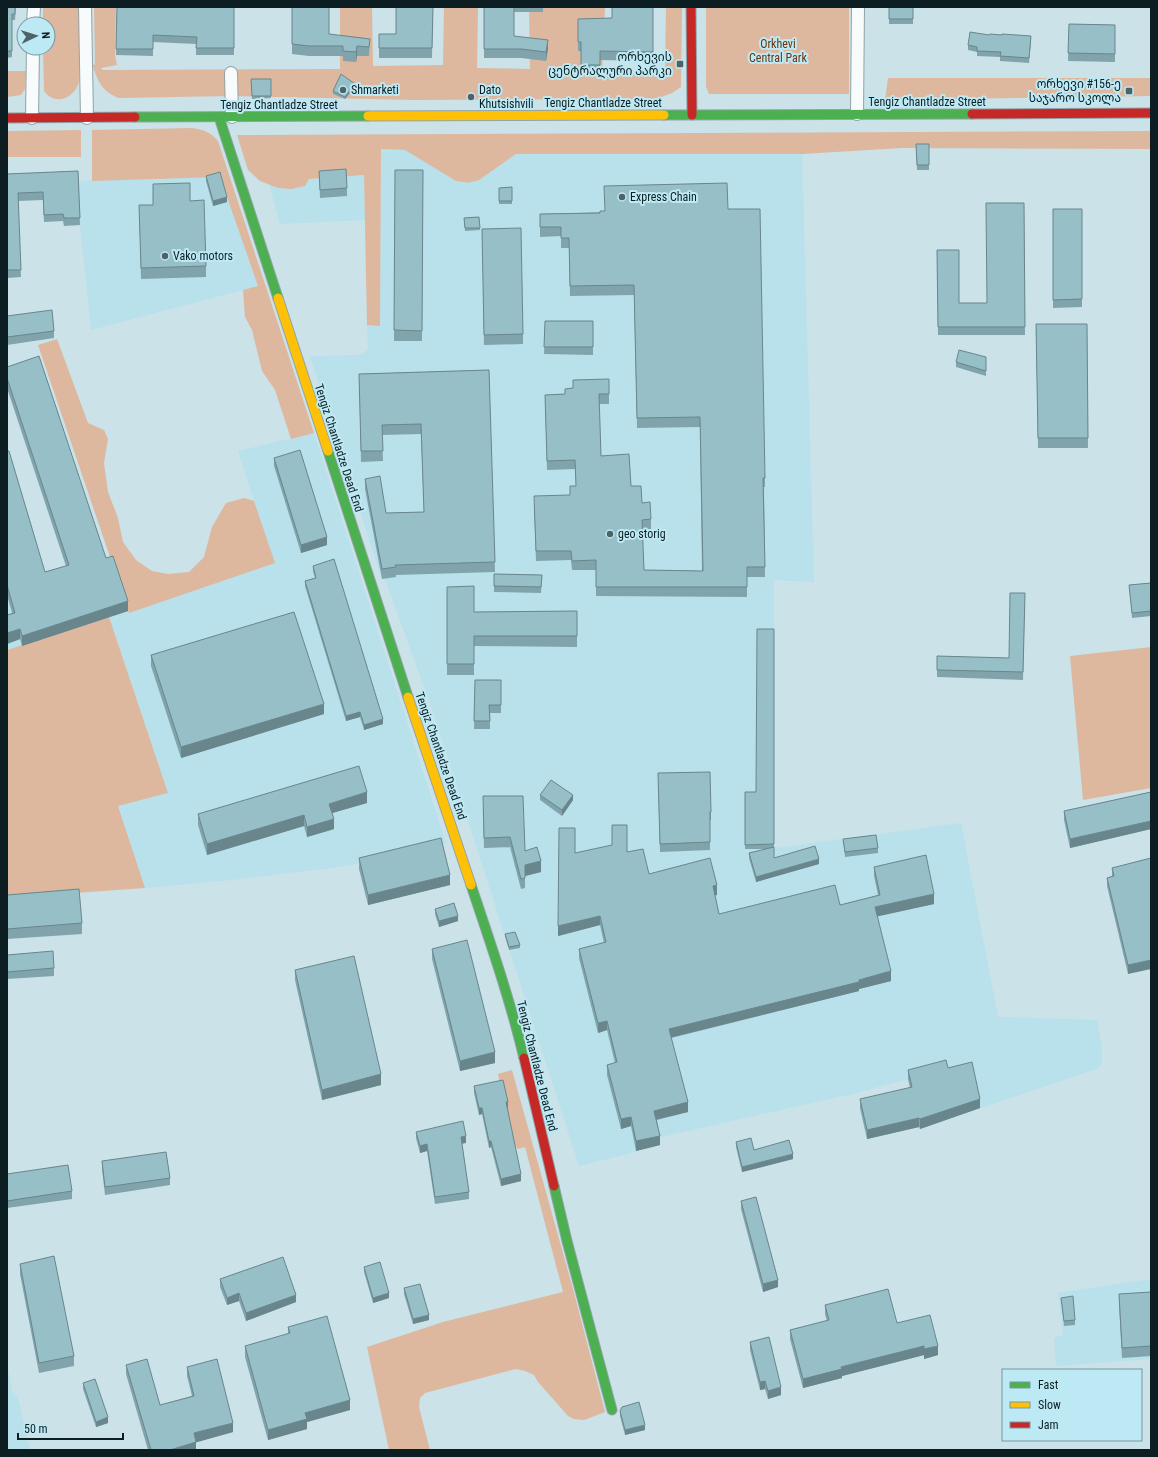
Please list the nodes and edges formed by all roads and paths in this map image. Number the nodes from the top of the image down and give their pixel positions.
1 (85, 7) edge
2 (691, 7) edge
3 (858, 7) edge
4 (33, 56) edge
5 (231, 73) dead end
6 (1151, 113) edge
7 (857, 114) junction
8 (692, 115) junction
9 (219, 117) junction
10 (232, 117) junction
11 (7, 118) edge
12 (32, 118) junction
13 (87, 118) junction
14 (612, 1410) dead end

1 - 13 street
2 - 8 street
3 - 7 street
4 - 12 street
5 - 10 street
6 - 7 street, Tengiz Chantladze Street
7 - 8 street, Tengiz Chantladze Street
8 - 10 street, Tengiz Chantladze Street
9 - 10 street, Tengiz Chantladze Street
9 - 13 street, Tengiz Chantladze Street
9 - 14 street, Tengiz Chantladze Dead End
11 - 12 street, Tengiz Chantladze Street
12 - 13 street, Tengiz Chantladze Street

